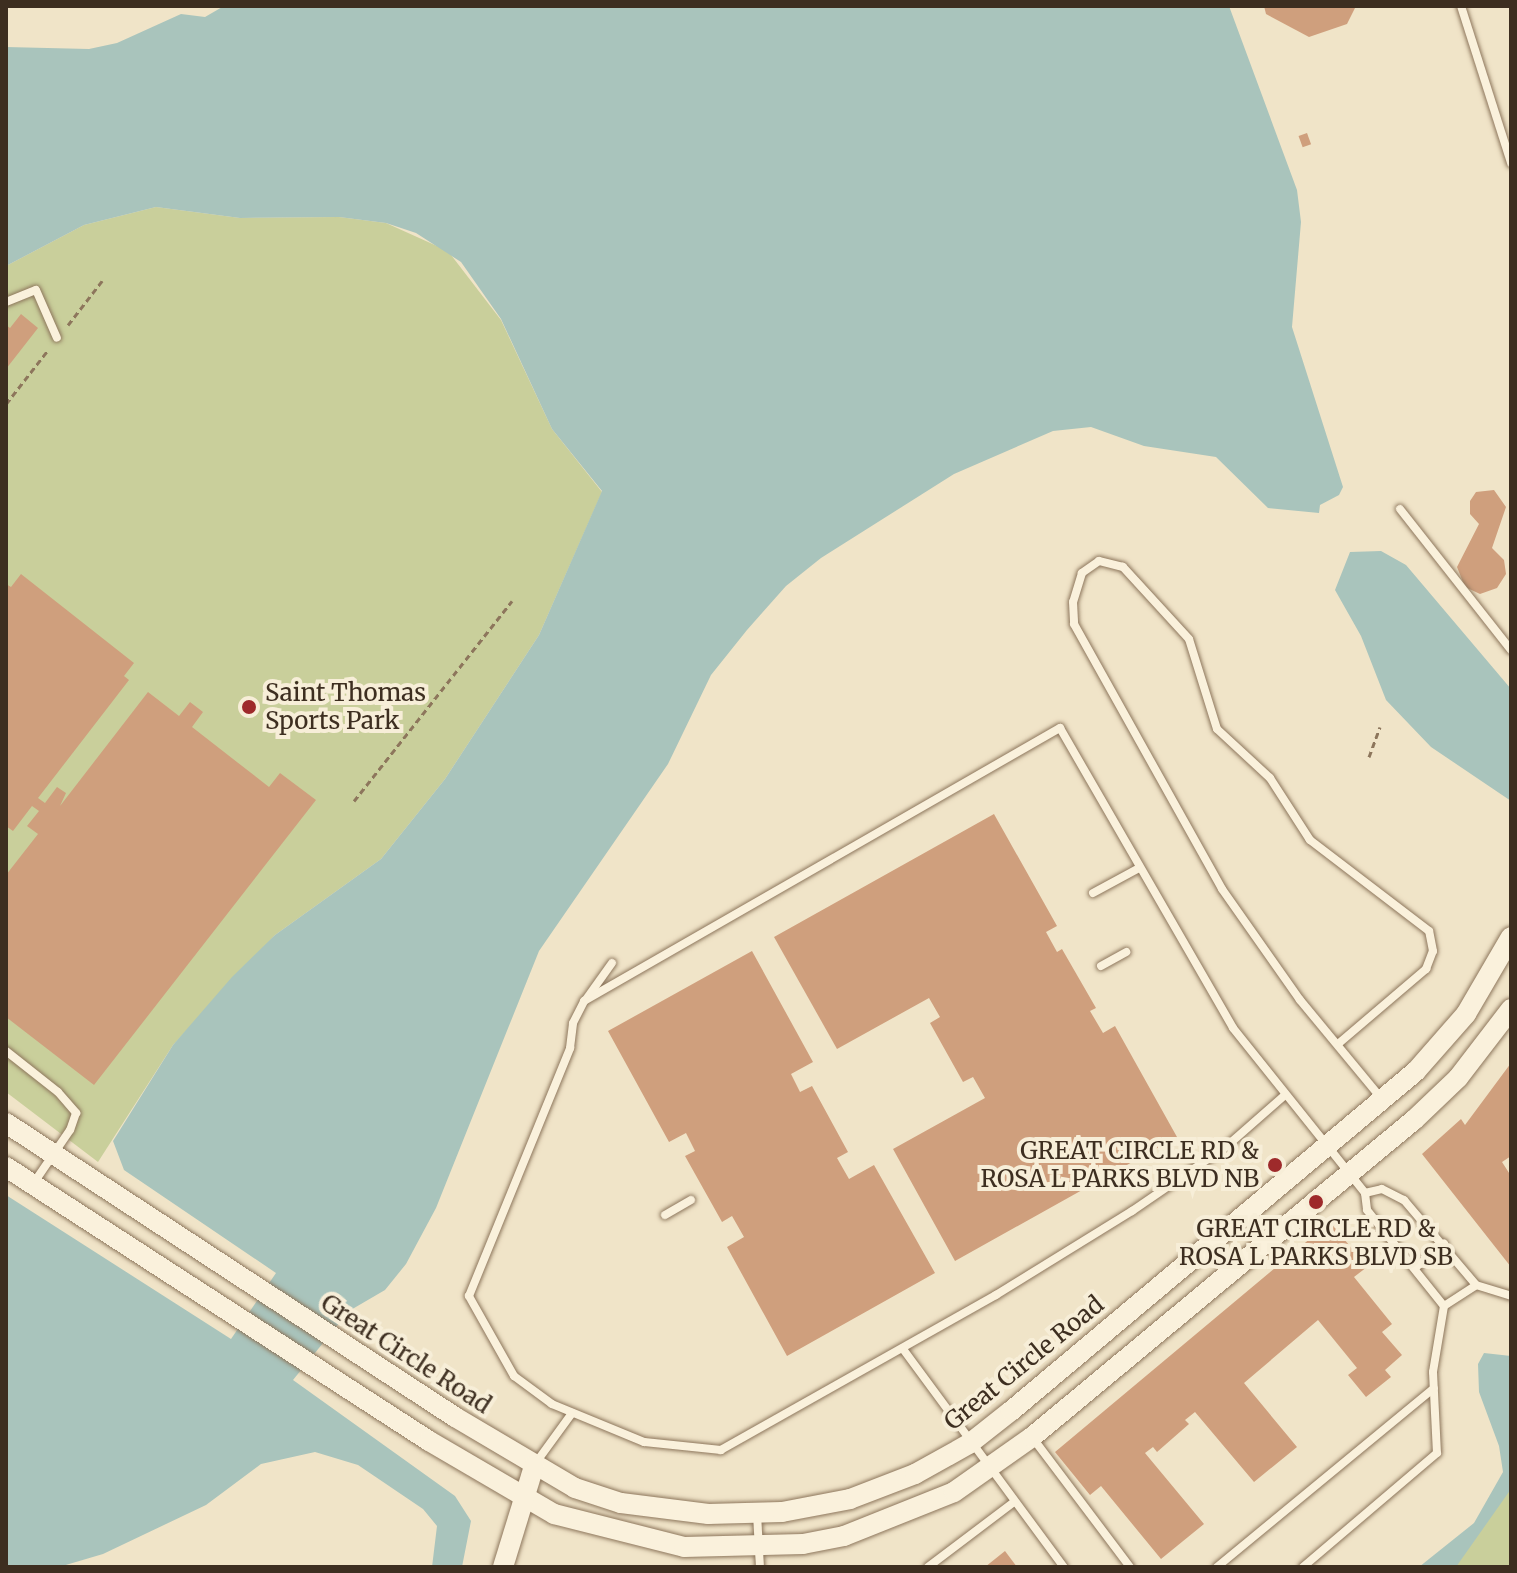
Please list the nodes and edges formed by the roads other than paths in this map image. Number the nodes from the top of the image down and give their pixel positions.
1 (1461, 6) edge
2 (1511, 163) edge
3 (6, 302) edge
4 (57, 338) dead end
5 (1400, 509) dead end
6 (1511, 650) edge
7 (1139, 868) junction
8 (1093, 893) dead end
9 (1511, 937) edge
10 (1126, 952) dead end
11 (612, 963) dead end
12 (1101, 966) dead end
13 (584, 1001) junction
14 (1511, 1009) edge
15 (1338, 1044) junction
16 (6, 1051) edge
17 (1285, 1095) junction
18 (1382, 1099) junction
19 (6, 1123) edge
20 (1328, 1147) junction
21 (53, 1157) junction
22 (6, 1167) edge
23 (1349, 1173) junction
24 (33, 1185) junction
25 (1365, 1193) junction
26 (691, 1200) dead end
27 (665, 1215) dead end
28 (1444, 1244) junction
29 (1415, 1268) junction
30 (1476, 1285) junction
31 (1511, 1296) edge
32 (1444, 1306) junction
33 (903, 1349) junction
34 (1434, 1388) junction
35 (572, 1413) junction
36 (1032, 1437) junction
37 (969, 1444) junction
38 (534, 1466) junction
39 (989, 1470) junction
40 (522, 1498) junction
41 (1014, 1502) junction
42 (757, 1514) junction
43 (759, 1557) edge
44 (503, 1567) edge
45 (928, 1567) edge
46 (1064, 1567) edge
47 (1130, 1567) edge
48 (1217, 1567) edge
49 (1303, 1567) edge

1 - 2 lane
3 - 4 lane
5 - 6 lane
7 - 8 lane
7 - 13 lane
7 - 17 lane
9 - 18 street, Great Circle Road
10 - 12 lane
11 - 13 lane
13 - 35 lane
14 - 23 street
15 - 15 lane
15 - 18 lane
16 - 21 lane
17 - 20 lane
17 - 33 lane
18 - 20 street, Great Circle Road
19 - 21 street, Great Circle Road
20 - 23 lane
20 - 37 street, Great Circle Road
21 - 24 lane
21 - 38 street, Great Circle Road
22 - 24 street
23 - 25 lane
23 - 36 street
24 - 40 street
25 - 28 lane
25 - 29 lane
26 - 27 lane
28 - 29 lane
28 - 30 lane
29 - 32 lane
30 - 31 lane
30 - 32 lane
32 - 34 lane
33 - 35 lane
33 - 37 lane
34 - 48 lane
34 - 49 lane
35 - 38 lane
36 - 39 street
36 - 47 lane
37 - 39 lane
37 - 42 street, Great Circle Road
38 - 40 street
38 - 42 street, Great Circle Road
39 - 41 lane
39 - 43 street
40 - 43 street
40 - 44 street
41 - 45 lane
41 - 46 lane
42 - 43 lane

